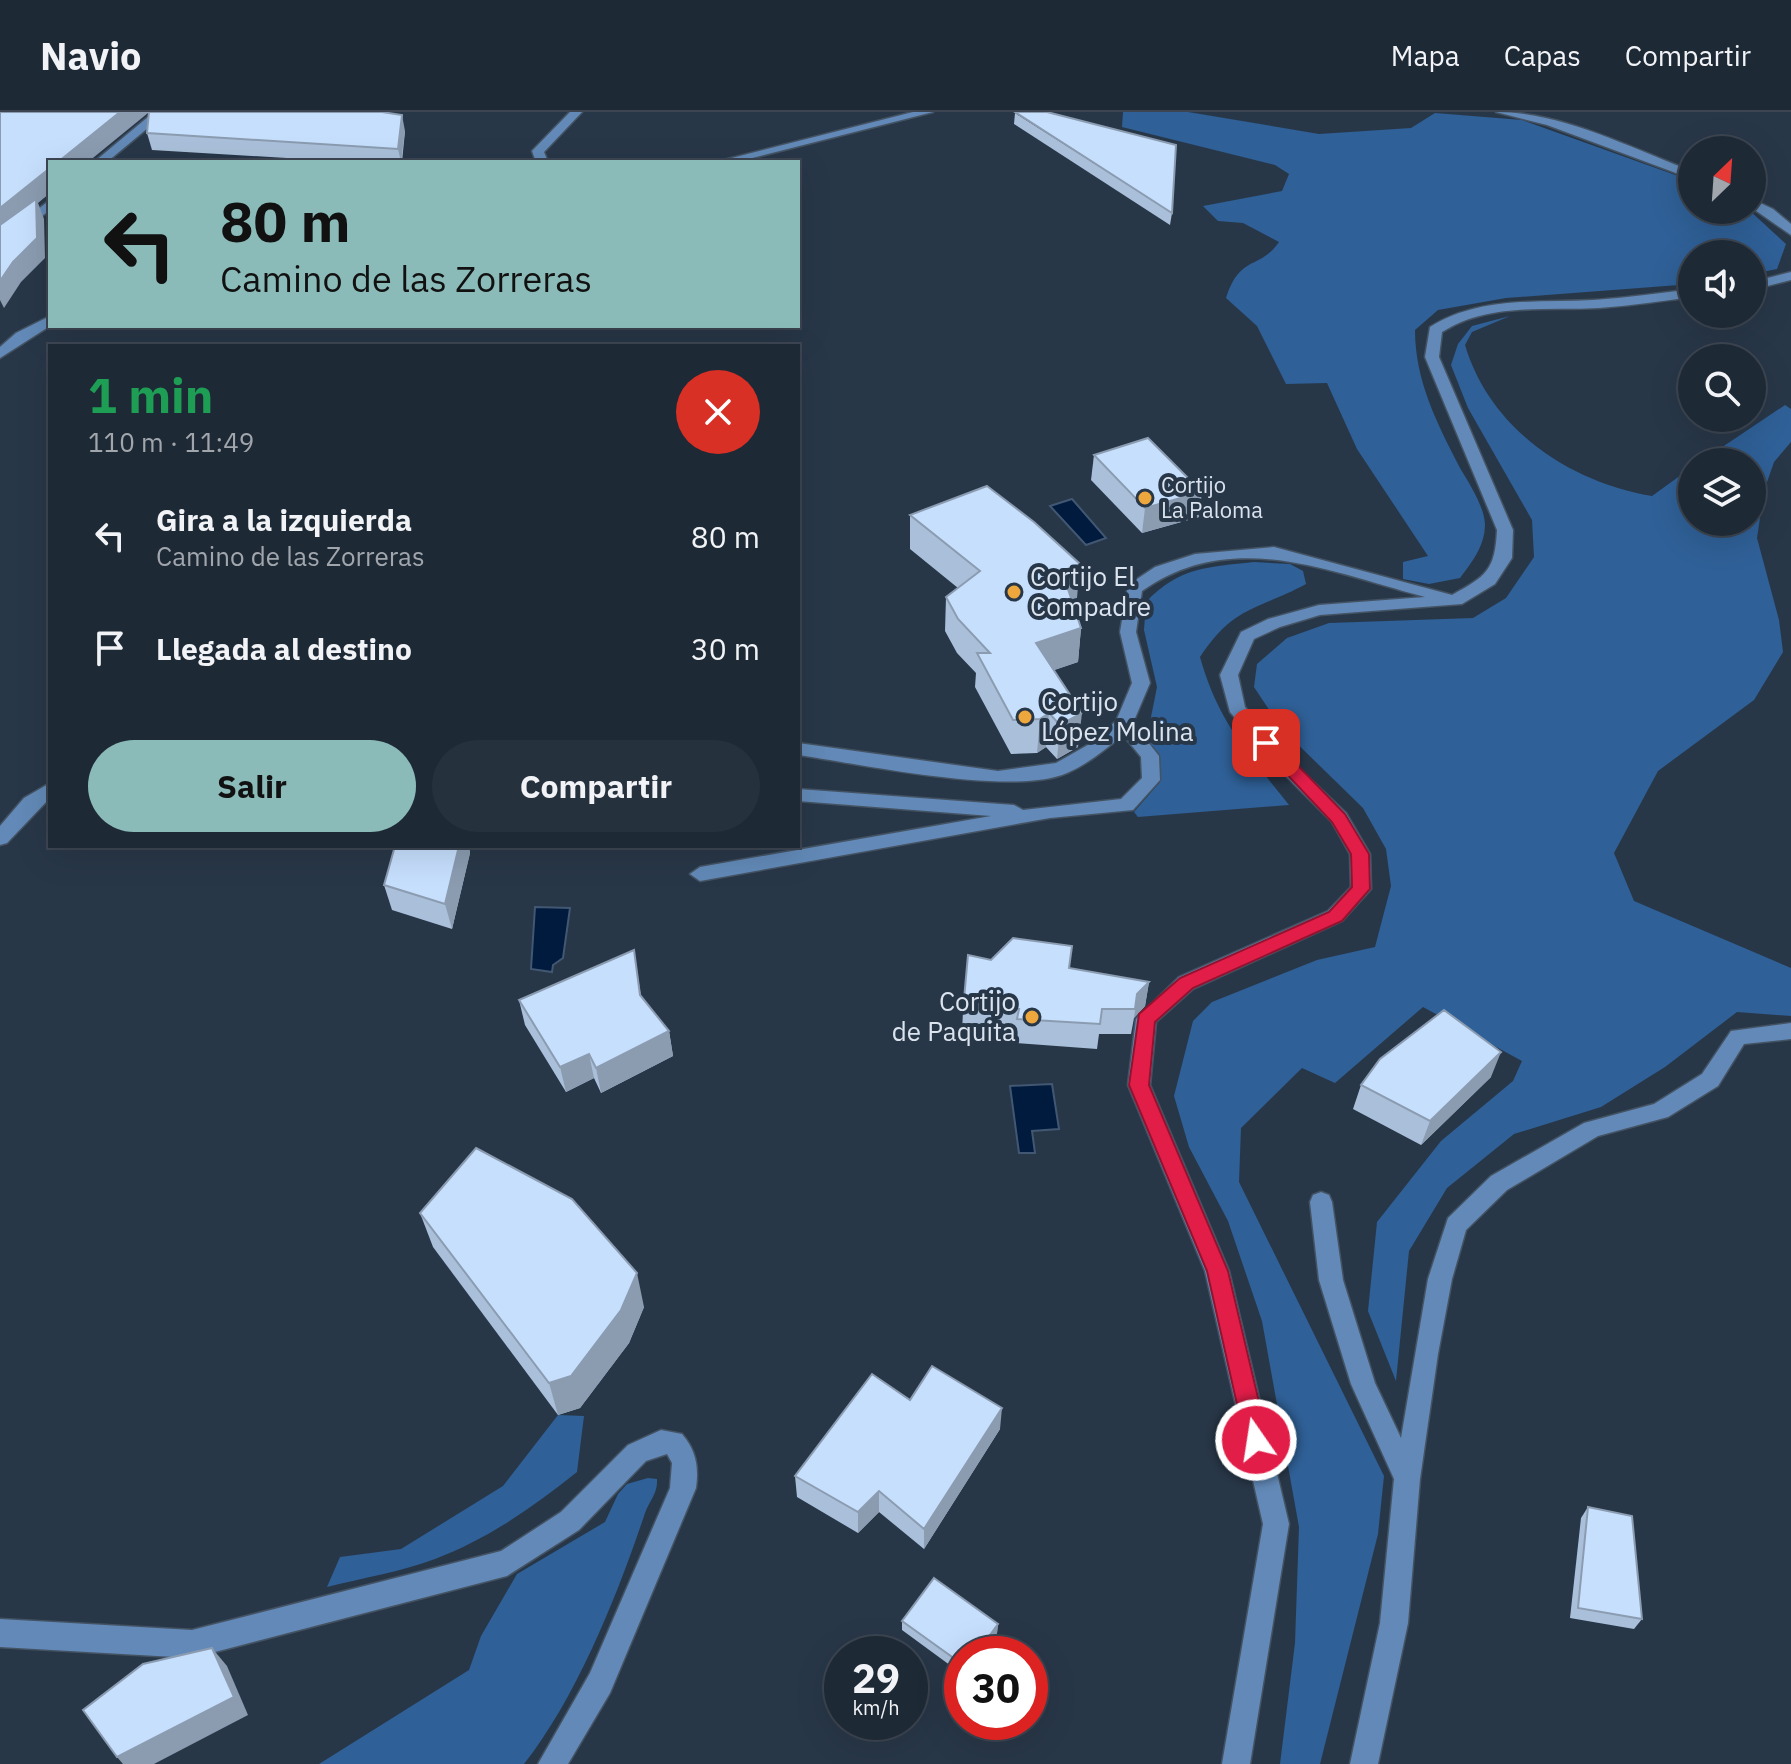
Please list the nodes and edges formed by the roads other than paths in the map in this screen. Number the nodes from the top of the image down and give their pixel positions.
1 (161, 112) edge
2 (576, 112) edge
3 (927, 112) edge
4 (1502, 112) edge
5 (102, 160) edge
6 (541, 160) edge
7 (730, 160) edge
8 (1678, 170) edge
9 (48, 206) edge
10 (1766, 210) edge
11 (1791, 231) edge
12 (0, 244) edge
13 (1791, 276) edge
14 (1766, 282) edge
15 (1678, 295) edge
16 (48, 321) edge
17 (0, 354) edge
18 (1456, 600) junction
19 (1124, 724) junction
20 (800, 749) edge
21 (48, 790) edge
22 (800, 795) edge
23 (1050, 812) junction
24 (0, 838) edge
25 (700, 874) dead end
26 (1791, 1031) edge
27 (1321, 1202) dead end
28 (1407, 1479) junction
29 (0, 1633) edge
30 (552, 1764) edge
31 (1236, 1764) edge
32 (1364, 1764) edge

1 - 5 street
2 - 6 street
3 - 7 street
4 - 8 street
9 - 12 street
10 - 11 street
13 - 14 street
15 - 18 street
16 - 17 street
18 - 19 street
18 - 31 street
19 - 20 street
19 - 23 street
21 - 24 street
22 - 23 street
23 - 25 street
26 - 28 street
27 - 28 street
28 - 32 street
29 - 30 street

